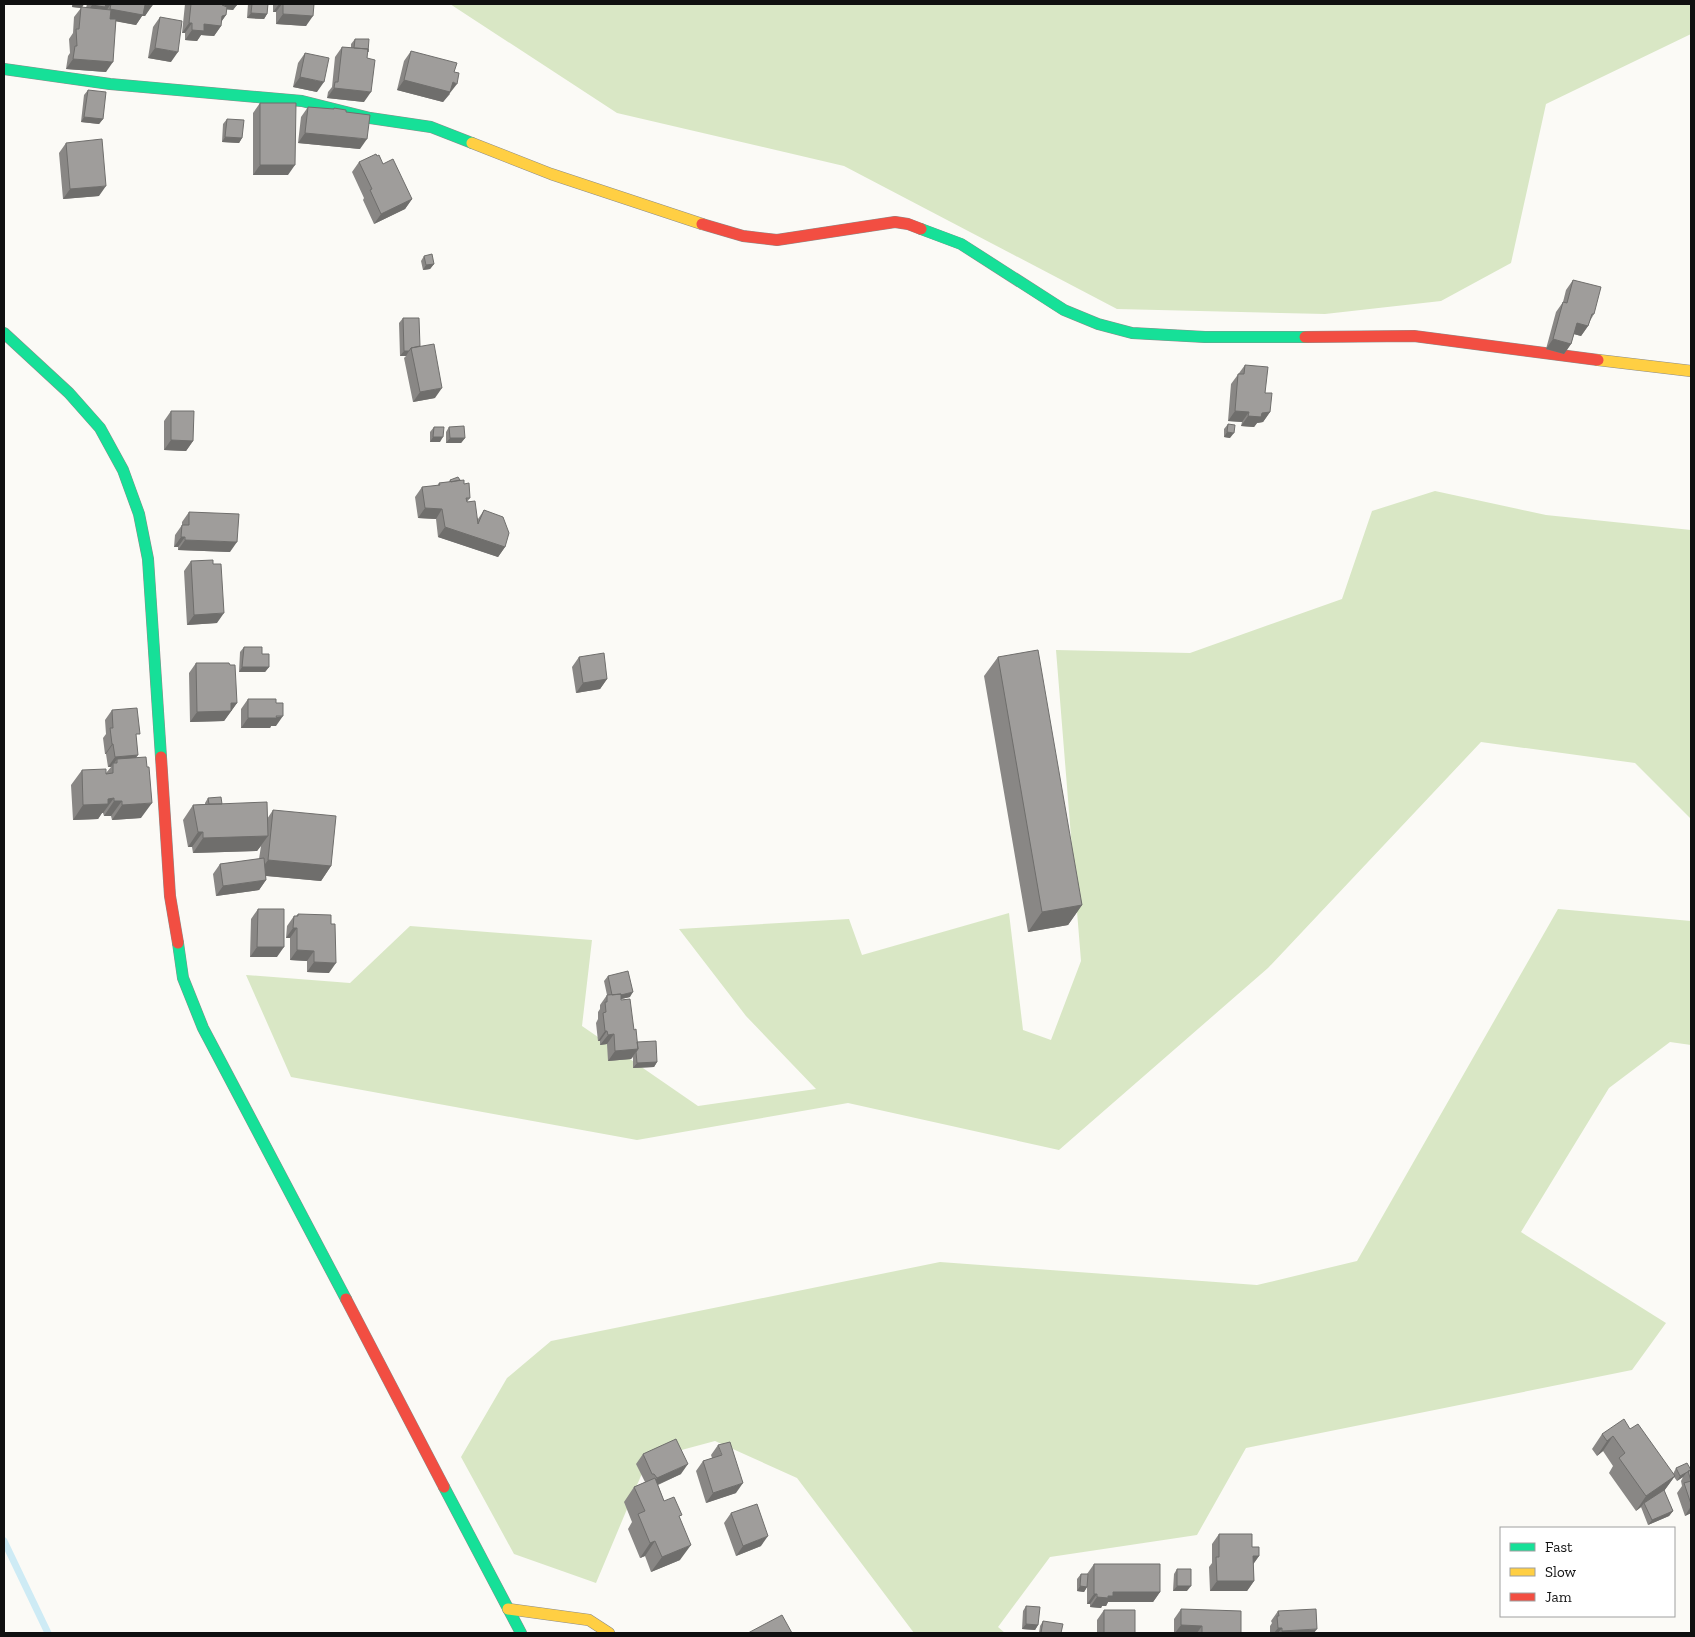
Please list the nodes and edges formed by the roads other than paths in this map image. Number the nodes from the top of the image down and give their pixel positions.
1 (4, 69) edge
2 (4, 333) edge
3 (1691, 371) edge
4 (508, 1608) junction
5 (521, 1633) edge
6 (609, 1633) edge

1 - 3 street
2 - 4 street
4 - 5 street
4 - 6 street

